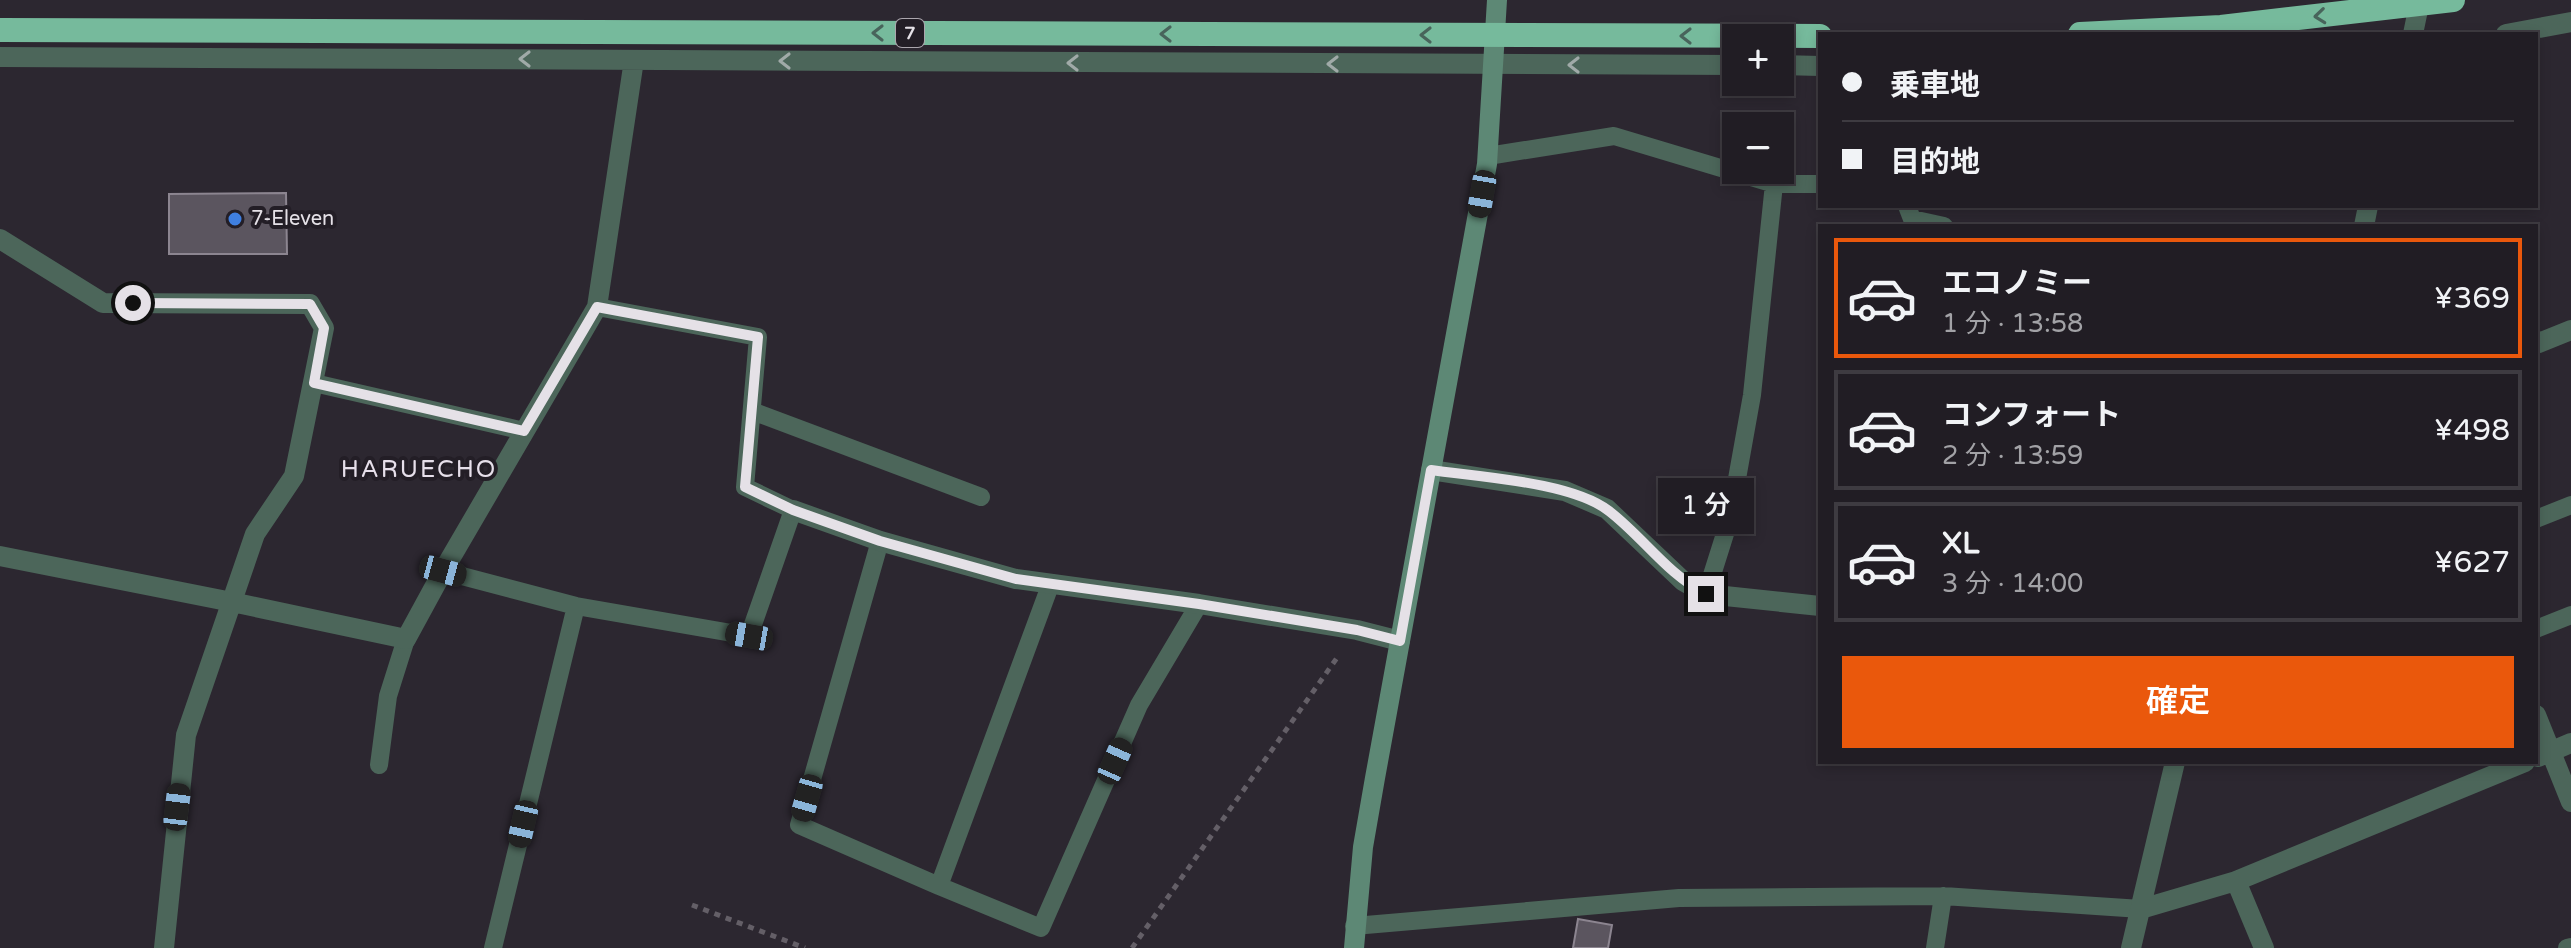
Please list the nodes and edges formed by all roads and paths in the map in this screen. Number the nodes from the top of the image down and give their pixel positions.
1 (1497, 0) edge
2 (2420, 0) edge
3 (2453, 0) edge
4 (2571, 22) edge
5 (0, 30) edge
6 (2120, 32) edge
7 (2413, 32) edge
8 (2517, 32) edge
9 (1818, 36) edge
10 (0, 57) edge
11 (634, 60) junction
12 (1495, 65) junction
13 (1722, 65) edge
14 (1794, 65) edge
15 (1818, 66) edge
16 (1488, 156) junction
17 (1722, 168) edge
18 (1774, 184) edge
19 (1794, 184) edge
20 (1818, 184) edge
21 (1908, 208) edge
22 (1935, 224) edge
23 (0, 239) edge
24 (597, 307) junction
25 (2571, 330) edge
26 (2538, 343) edge
27 (314, 383) junction
28 (752, 411) junction
29 (524, 431) junction
30 (1431, 470) junction
31 (981, 497) dead end
32 (2571, 505) edge
33 (793, 510) junction
34 (2538, 518) edge
35 (880, 541) junction
36 (0, 556) edge
37 (443, 571) junction
38 (1051, 583) junction
39 (1706, 594) junction
40 (232, 602) junction
41 (1199, 604) junction
42 (576, 606) junction
43 (1818, 606) edge
44 (2571, 615) edge
45 (2538, 628) edge
46 (1357, 630) junction
47 (406, 639) junction
48 (1400, 641) junction
49 (2538, 726) edge
50 (2571, 743) edge
51 (2543, 755) edge
52 (2175, 764) edge
53 (2520, 764) edge
54 (379, 765) dead end
55 (2571, 802) edge
56 (2236, 881) junction
57 (939, 886) junction
58 (1943, 896) junction
59 (692, 905) dead end
60 (2141, 909) junction
61 (1354, 926) junction
62 (164, 948) edge
63 (493, 948) edge
64 (805, 948) edge
65 (1132, 948) edge
66 (1354, 948) edge
67 (1935, 948) edge
68 (2131, 948) edge
69 (2264, 948) edge

1 - 12 street
2 - 7 street
3 -> 6 highway, bridge
4 - 8 street
9 -> 5 highway, 7, bridge
11 -> 10 street
12 -> 11 street
11 - 24 street
13 -> 12 street
12 - 16 street
14 - 15 street
16 - 17 lane
16 - 30 street
18 - 39 lane
19 - 20 lane
21 - 22 lane
23 - 27 street
24 - 28 lane
24 - 29 street
25 - 26 street
27 - 29 lane
27 - 40 street
28 - 31 lane
28 - 33 lane
29 - 37 street
30 - 39 street
30 - 48 street
32 - 34 lane
33 - 35 street
33 - 42 lane
35 - 38 street
35 - 57 lane
36 - 40 street
37 - 42 lane
37 - 47 street
38 - 41 street
38 - 57 lane
39 - 43 street
40 - 47 street
40 - 62 street
41 - 46 street
41 - 57 lane
42 - 63 lane
44 - 45 lane
46 - 48 street
46 - 65 path
47 - 54 lane
48 - 61 street
49 - 51 street
50 - 51 street
51 - 55 street
52 - 60 street
53 - 56 street
56 - 60 street
56 - 69 street
58 - 60 lane
58 - 61 lane
58 - 67 lane
59 - 64 path
60 - 68 street
61 - 66 street

